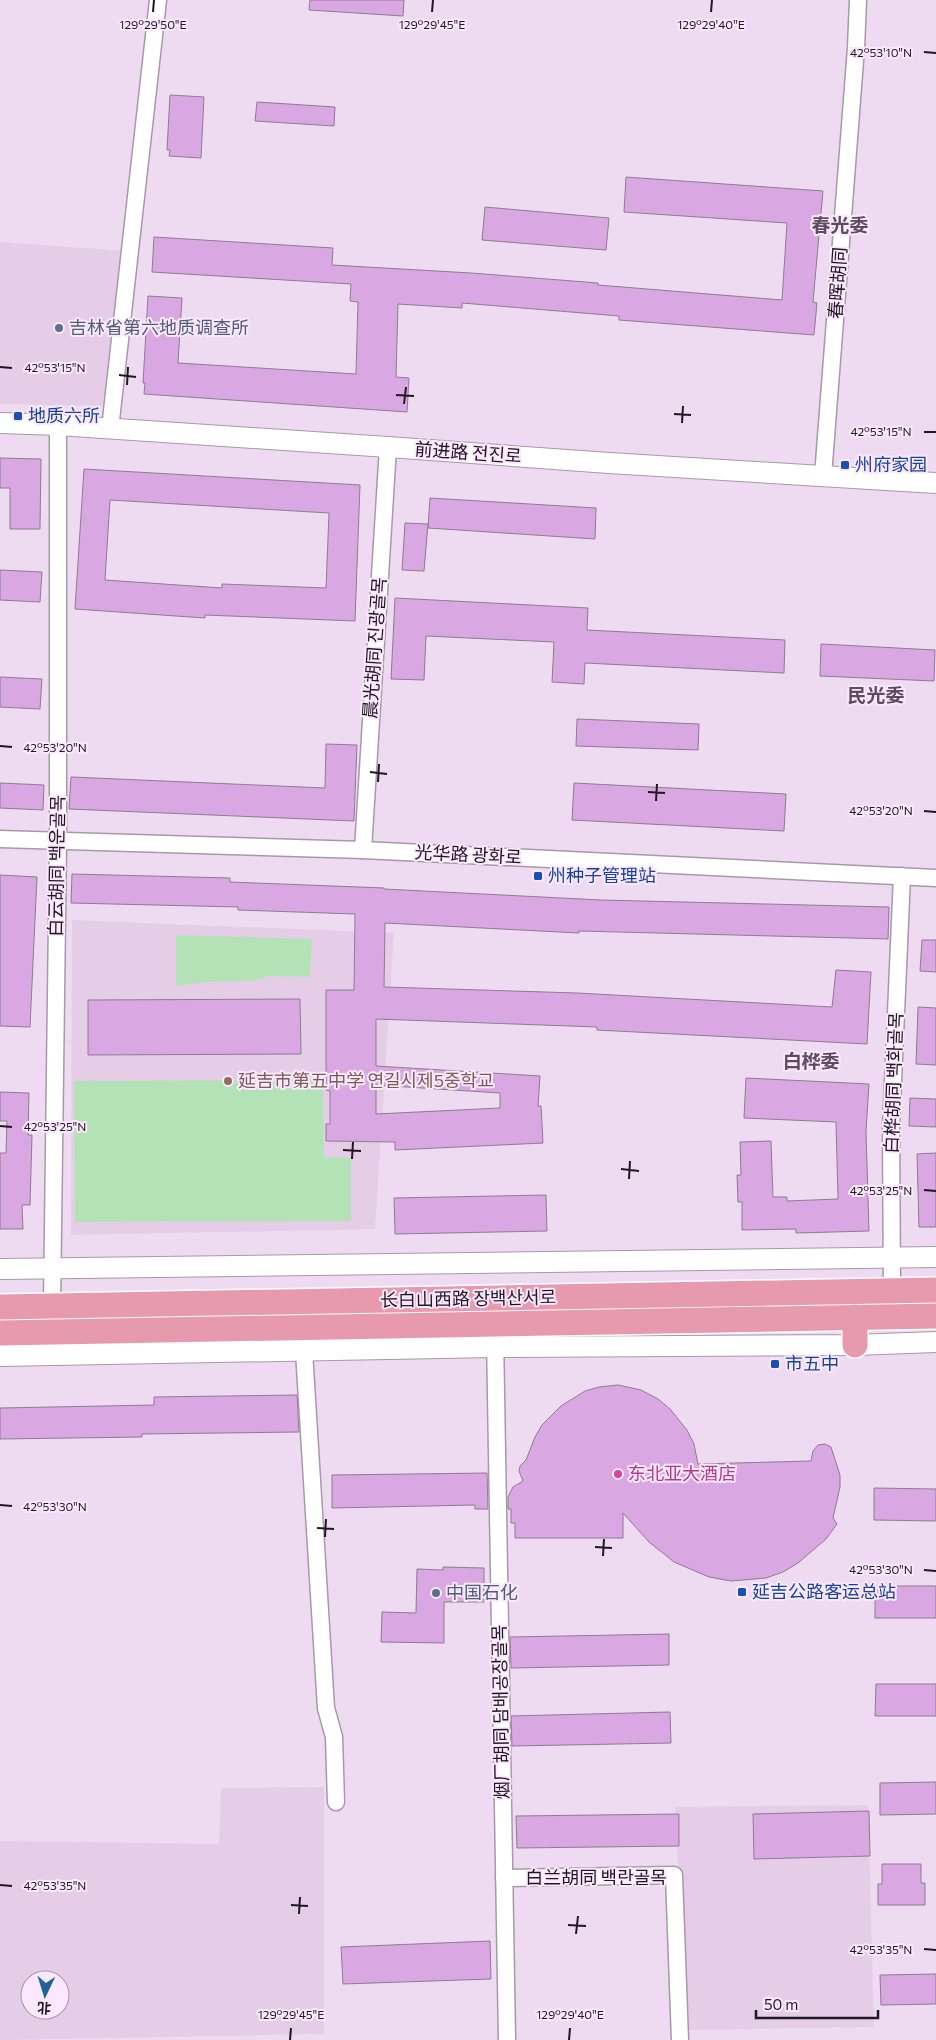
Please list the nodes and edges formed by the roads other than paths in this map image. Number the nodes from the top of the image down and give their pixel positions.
1 (158, 0) edge
2 (858, 0) edge
3 (0, 424) edge
4 (58, 425) junction
5 (110, 429) junction
6 (388, 447) junction
7 (823, 476) junction
8 (936, 483) edge
9 (0, 838) edge
10 (58, 841) junction
11 (363, 850) junction
12 (902, 876) junction
13 (936, 878) edge
14 (936, 1257) edge
15 (892, 1258) junction
16 (52, 1268) junction
17 (0, 1269) edge
18 (892, 1290) junction
19 (936, 1290) edge
20 (52, 1306) junction
21 (0, 1307) edge
22 (936, 1316) edge
23 (855, 1317) junction
24 (0, 1333) edge
25 (495, 1335) junction
26 (936, 1342) edge
27 (855, 1345) junction
28 (304, 1351) junction
29 (0, 1356) edge
30 (336, 1802) dead end
31 (504, 1878) junction
32 (507, 2040) edge
33 (680, 2040) edge

1 - 5 street
2 - 7 street, 春晖胡同
3 - 4 street, 前进路 전진로
4 - 5 street, 前进路 전진로
4 - 10 street, 白云胡同 백운골목
5 - 6 street, 前进路 전진로
6 - 7 street, 前进路 전진로
6 - 11 street, 晨光胡同 진광골목
7 - 8 street, 前进路 전진로
9 - 10 street, 光华路 광화로
10 - 11 street, 光华路 광화로
10 - 16 street, 白云胡同 백운골목
11 - 12 street, 光华路 광화로
12 - 13 street, 光华路 광화로
12 - 15 street, 白桦胡同 백화골목
14 - 15 street
15 - 16 street
15 - 18 street, 白桦胡同 백화골목
16 - 17 street
16 - 20 street, 白云胡同 백운골목
18 - 19 main road, 长白山西路 장백산서로
18 - 20 main road, 长白山西路 장백산서로
20 - 21 main road, 长白山西路 장백산서로
22 - 23 main road, 长白山西路 장백산서로
23 - 25 main road, 长白山西路 장백산서로
23 - 27 main road
24 - 25 main road, 长白山西路 장백산서로
25 - 27 street
25 - 28 street
25 - 31 street, 烟厂胡同 담배공장골목
26 - 27 street
28 - 29 street
28 - 30 street
31 - 32 street, 烟厂胡同 담배공장골목
31 - 33 street, 白兰胡同 백란골목

